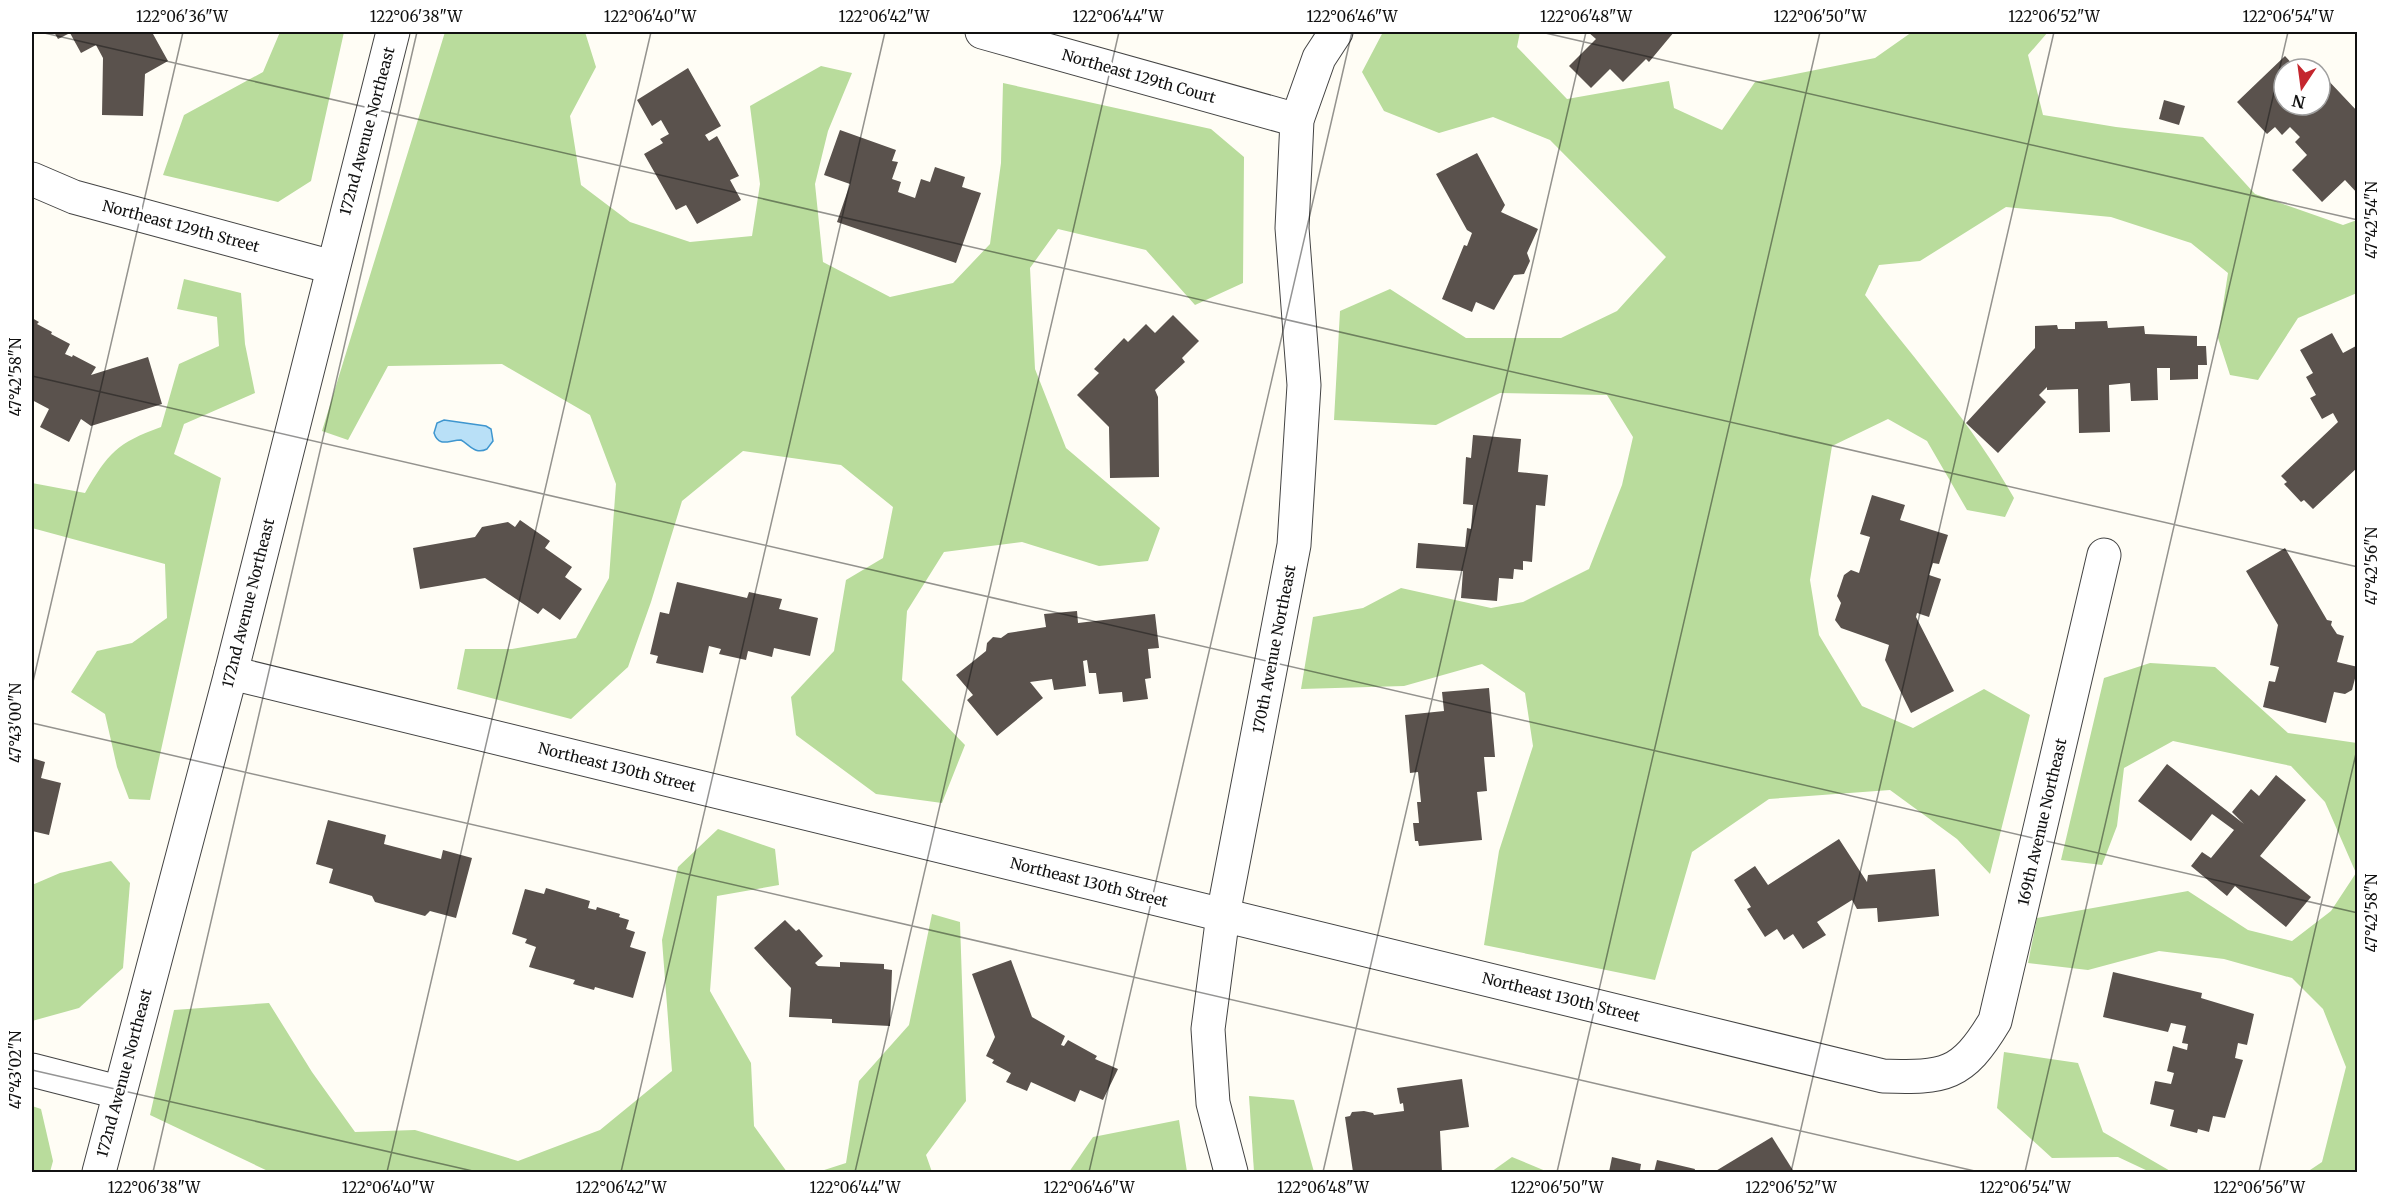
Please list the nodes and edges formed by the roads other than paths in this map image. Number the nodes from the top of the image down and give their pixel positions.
1 (393, 32) edge
2 (982, 32) edge
3 (1336, 32) edge
4 (1297, 120) junction
5 (32, 180) edge
6 (332, 267) junction
7 (2104, 555) dead end
8 (231, 673) junction
9 (1223, 915) junction
10 (32, 1070) edge
11 (1948, 1073) joint
12 (118, 1092) junction
13 (99, 1173) edge
14 (1231, 1173) edge

1 - 6 street, 172nd Avenue Northeast
2 - 4 street, Northeast 129th Court
3 - 4 street, 170th Avenue Northeast
4 - 9 street, 170th Avenue Northeast
5 - 6 street, Northeast 129th Street
6 - 8 street, 172nd Avenue Northeast
7 - 11 street, 169th Avenue Northeast
8 - 9 street, Northeast 130th Street
8 - 12 street, 172nd Avenue Northeast
9 - 11 street, Northeast 130th Street
9 - 14 street, 170th Avenue Northeast
10 - 12 street
12 - 13 street, 172nd Avenue Northeast

